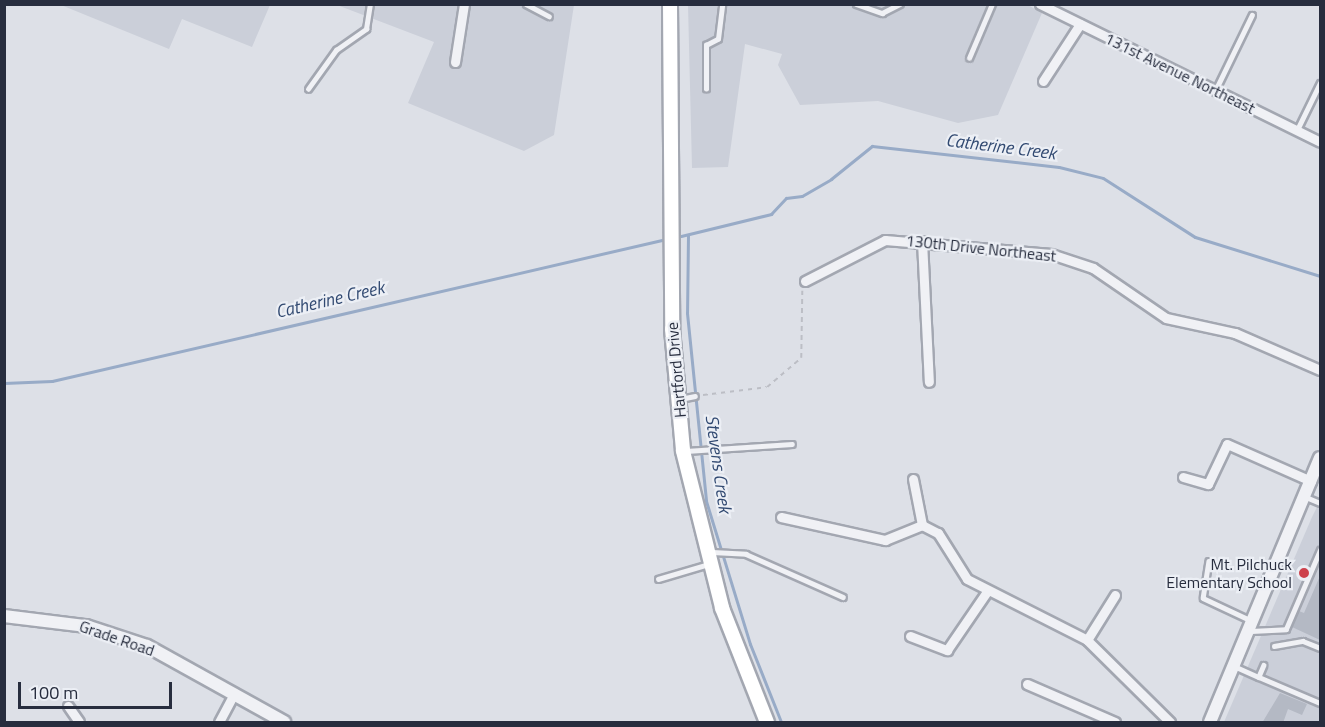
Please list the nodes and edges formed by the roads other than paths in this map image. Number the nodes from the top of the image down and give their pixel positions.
1 (370, 4) edge
2 (464, 4) edge
3 (526, 4) edge
4 (670, 4) edge
5 (722, 4) edge
6 (856, 4) edge
7 (900, 4) edge
8 (992, 4) edge
9 (1040, 4) edge
10 (1252, 15) dead end
11 (549, 16) dead end
12 (1080, 24) junction
13 (969, 58) dead end
14 (455, 62) dead end
15 (1043, 81) dead end
16 (1320, 83) edge
17 (308, 89) dead end
18 (706, 89) dead end
19 (1216, 90) junction
20 (1297, 130) junction
21 (1320, 142) edge
22 (922, 241) junction
23 (805, 282) road end
24 (1320, 370) edge
25 (929, 382) dead end
26 (695, 396) road end
27 (681, 399) junction
28 (792, 444) dead end
29 (688, 450) junction
30 (1320, 458) edge
31 (1183, 477) dead end
32 (913, 479) dead end
33 (1311, 481) junction
34 (1304, 496) junction
35 (1320, 503) edge
36 (781, 517) dead end
37 (922, 525) junction
38 (1320, 550) edge
39 (709, 556) junction
40 (1209, 561) dead end
41 (658, 579) dead end
42 (986, 592) junction
43 (1115, 595) dead end
44 (843, 597) dead end
45 (4, 616) edge
46 (1250, 626) junction
47 (910, 636) dead end
48 (1088, 640) junction
49 (1274, 646) dead end
50 (1320, 648) edge
51 (1264, 665) dead end
52 (1233, 666) junction
53 (1259, 677) junction
54 (1027, 684) dead end
55 (234, 694) junction
56 (1320, 703) edge
57 (68, 705) dead end
58 (1164, 721) edge
59 (79, 723) edge
60 (219, 723) edge
61 (284, 723) edge
62 (767, 723) edge
63 (1115, 723) edge
64 (1210, 723) edge

1 - 17 lane
2 - 14 street
3 - 11 lane
4 - 27 main road, Hartford Drive
5 - 18 lane
6 - 7 lane
8 - 13 lane
9 - 12 street, 131st Avenue Northeast
10 - 19 lane
12 - 15 street
12 - 19 street, 131st Avenue Northeast
16 - 20 lane
19 - 20 street, 131st Avenue Northeast
20 - 21 street, 131st Avenue Northeast
22 - 23 street, 130th Drive Northeast
22 - 24 street, 130th Drive Northeast
22 - 25 street
26 - 27 lane
27 - 29 main road, Hartford Drive
28 - 29 lane
29 - 39 main road, Hartford Drive
30 - 33 street
31 - 33 street
32 - 37 street
33 - 34 street
34 - 35 lane
34 - 46 street
36 - 37 street
37 - 42 street
38 - 46 lane
39 - 41 lane
39 - 44 lane
39 - 62 main road, Hartford Drive
40 - 46 lane
42 - 47 street
42 - 48 street
43 - 48 street
45 - 55 street, Grade Road
46 - 52 street
48 - 58 street
49 - 50 lane
51 - 53 lane
52 - 53 lane
52 - 64 street
53 - 56 lane
54 - 63 street
55 - 60 street
55 - 61 street, Grade Road
57 - 59 street

